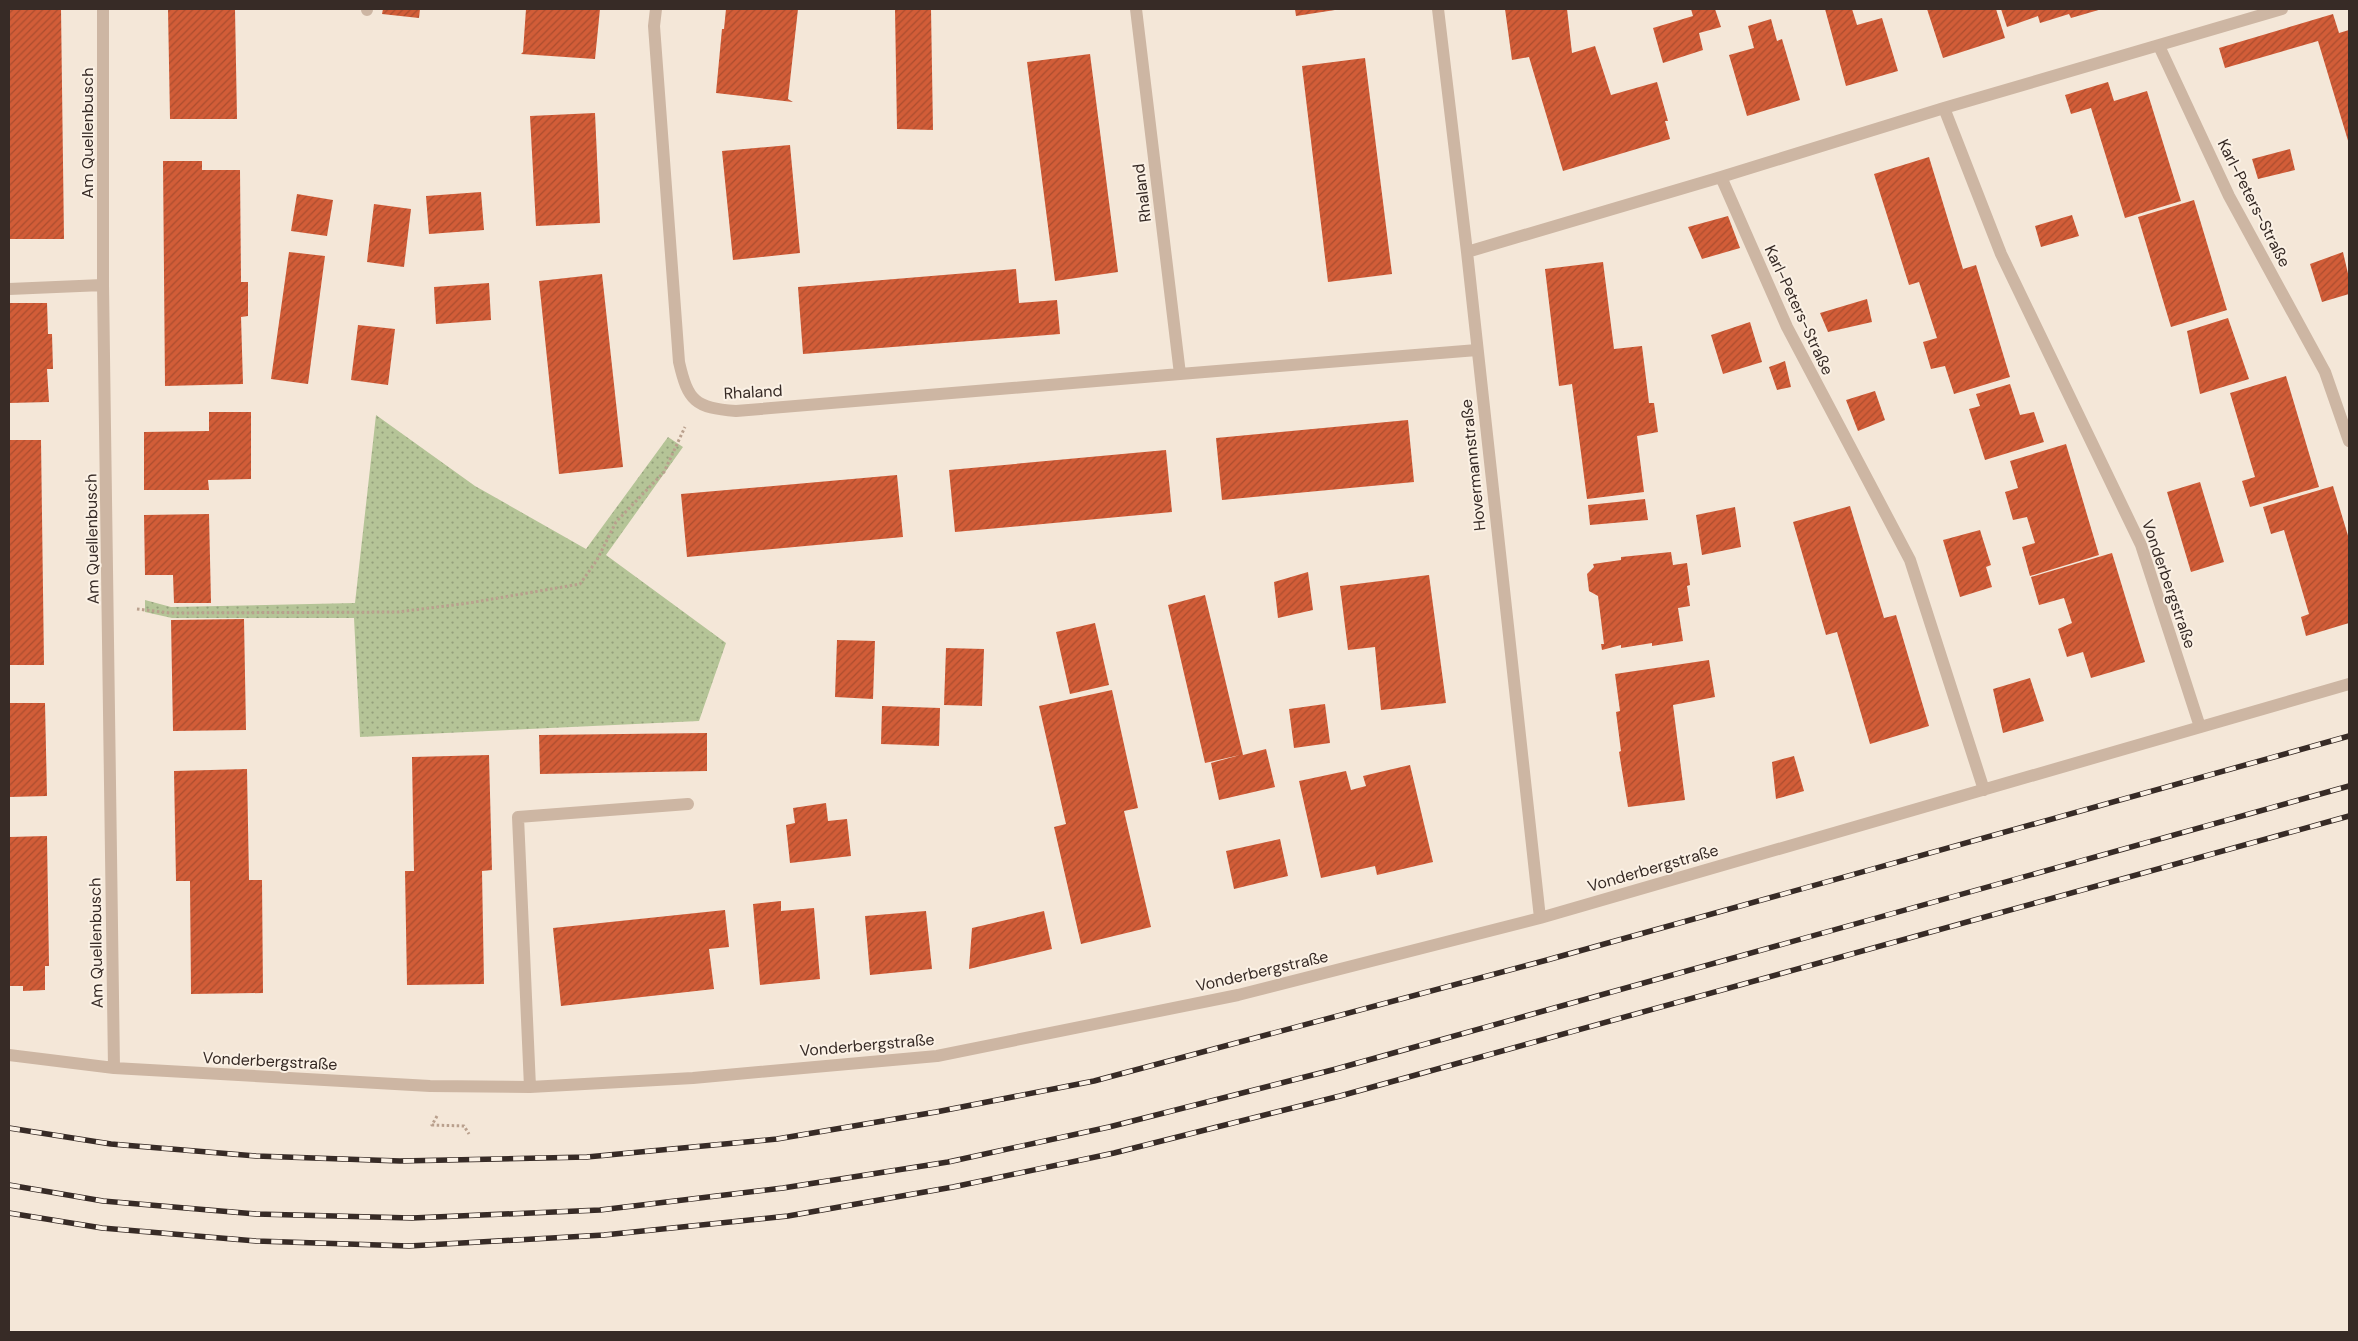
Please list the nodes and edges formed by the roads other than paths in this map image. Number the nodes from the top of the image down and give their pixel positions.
1 (104, 9) edge
2 (656, 9) edge
3 (1136, 9) edge
4 (1438, 9) edge
5 (2282, 9) edge
6 (2159, 46) junction
7 (1944, 108) junction
8 (1721, 177) junction
9 (1467, 252) junction
10 (104, 285) junction
11 (9, 289) edge
12 (1477, 350) junction
13 (1180, 374) junction
14 (2349, 441) edge
15 (2349, 684) edge
16 (2200, 727) junction
17 (1984, 790) junction
18 (688, 804) dead end
19 (1540, 918) junction
20 (9, 1055) edge
21 (114, 1068) junction
22 (530, 1087) junction

1 - 10 street, Am Quellenbusch
2 - 13 street, Rhaland
3 - 13 street, Rhaland
4 - 9 street, Hovermannstraße
5 - 6 street
6 - 7 street
6 - 14 street, Karl-Peters-Straße
7 - 8 street
7 - 16 street, Vonderbergstraße
8 - 9 street
8 - 17 street, Karl-Peters-Straße
9 - 12 street, Hovermannstraße
10 - 11 street
10 - 21 street, Am Quellenbusch
12 - 13 street, Rhaland
12 - 19 street, Hovermannstraße
15 - 16 street, Vonderbergstraße
16 - 17 street, Vonderbergstraße
17 - 19 street, Vonderbergstraße
18 - 22 street
19 - 22 street, Vonderbergstraße
20 - 21 street, Vonderbergstraße
21 - 22 street, Vonderbergstraße

